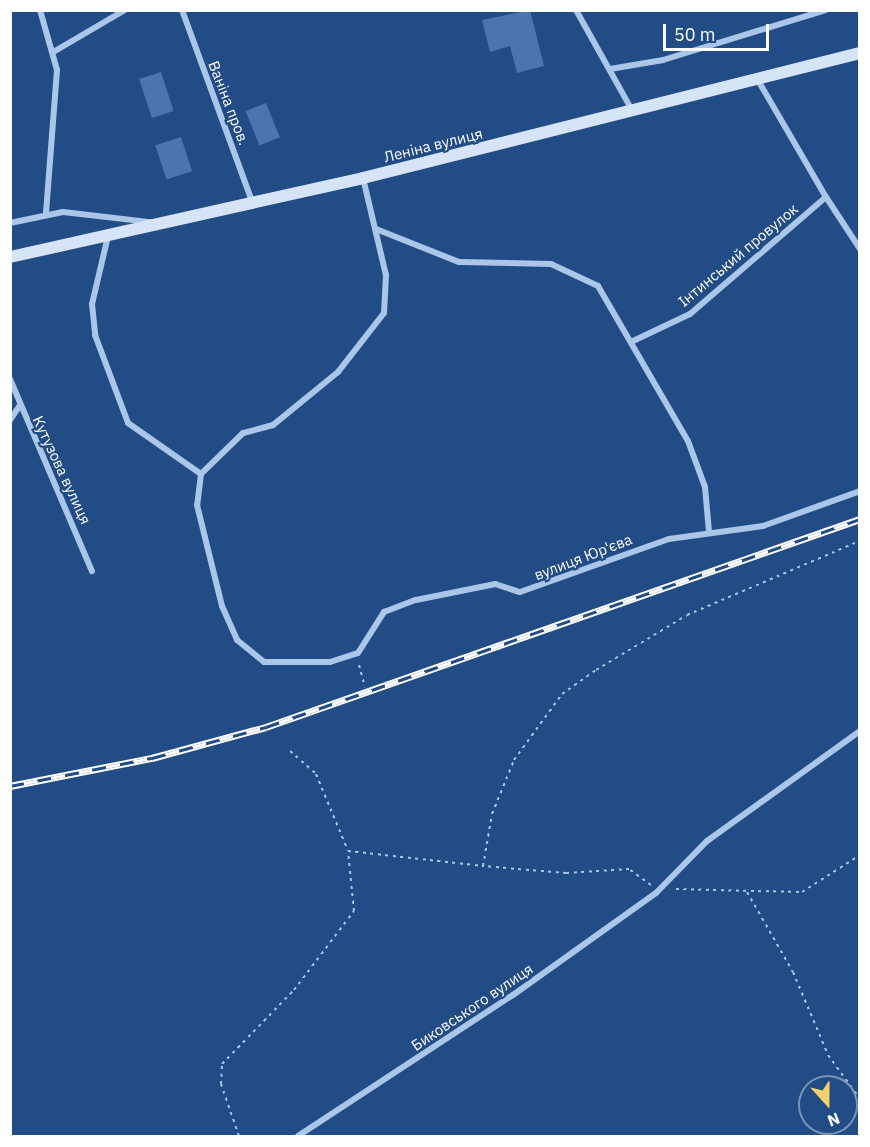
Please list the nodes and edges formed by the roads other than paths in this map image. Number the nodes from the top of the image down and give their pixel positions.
1 (40, 10) edge
2 (125, 10) edge
3 (182, 10) edge
4 (576, 10) edge
5 (826, 10) edge
6 (55, 51) junction
7 (860, 53) edge
8 (610, 69) junction
9 (759, 82) junction
10 (633, 110) junction
11 (363, 178) junction
12 (826, 196) junction
13 (253, 204) junction
14 (46, 214) junction
15 (10, 223) edge
16 (162, 224) junction
17 (376, 229) junction
18 (108, 236) junction
19 (860, 249) edge
20 (10, 257) edge
21 (633, 341) junction
22 (10, 379) edge
23 (20, 405) junction
24 (10, 420) edge
25 (201, 474) junction
26 (860, 491) edge
27 (710, 532) junction
28 (92, 571) dead end
29 (860, 731) edge
30 (298, 1137) edge

1 - 6 street
2 - 6 street
3 - 13 street, Ваніна пров.
4 - 8 street
5 - 8 street
6 - 14 street
7 - 9 main road, Леніна вулиця
8 - 10 street
9 - 10 main road, Леніна вулиця
9 - 12 street
10 - 11 main road, Леніна вулиця
11 - 13 main road, Леніна вулиця
11 - 17 street
12 - 19 street
12 - 21 street, Інтинський провулок
13 - 16 main road, Леніна вулиця
14 - 15 street
14 - 16 street
16 - 18 main road, Леніна вулиця
17 - 21 street
17 - 25 street
18 - 20 main road, Леніна вулиця
18 - 25 street
21 - 27 street
22 - 23 street, Кутузова вулиця
23 - 24 street
23 - 28 street, Кутузова вулиця
25 - 27 street, вулиця Юр'єва
26 - 27 street, вулиця Юр'єва
29 - 30 street, Биковського вулиця

